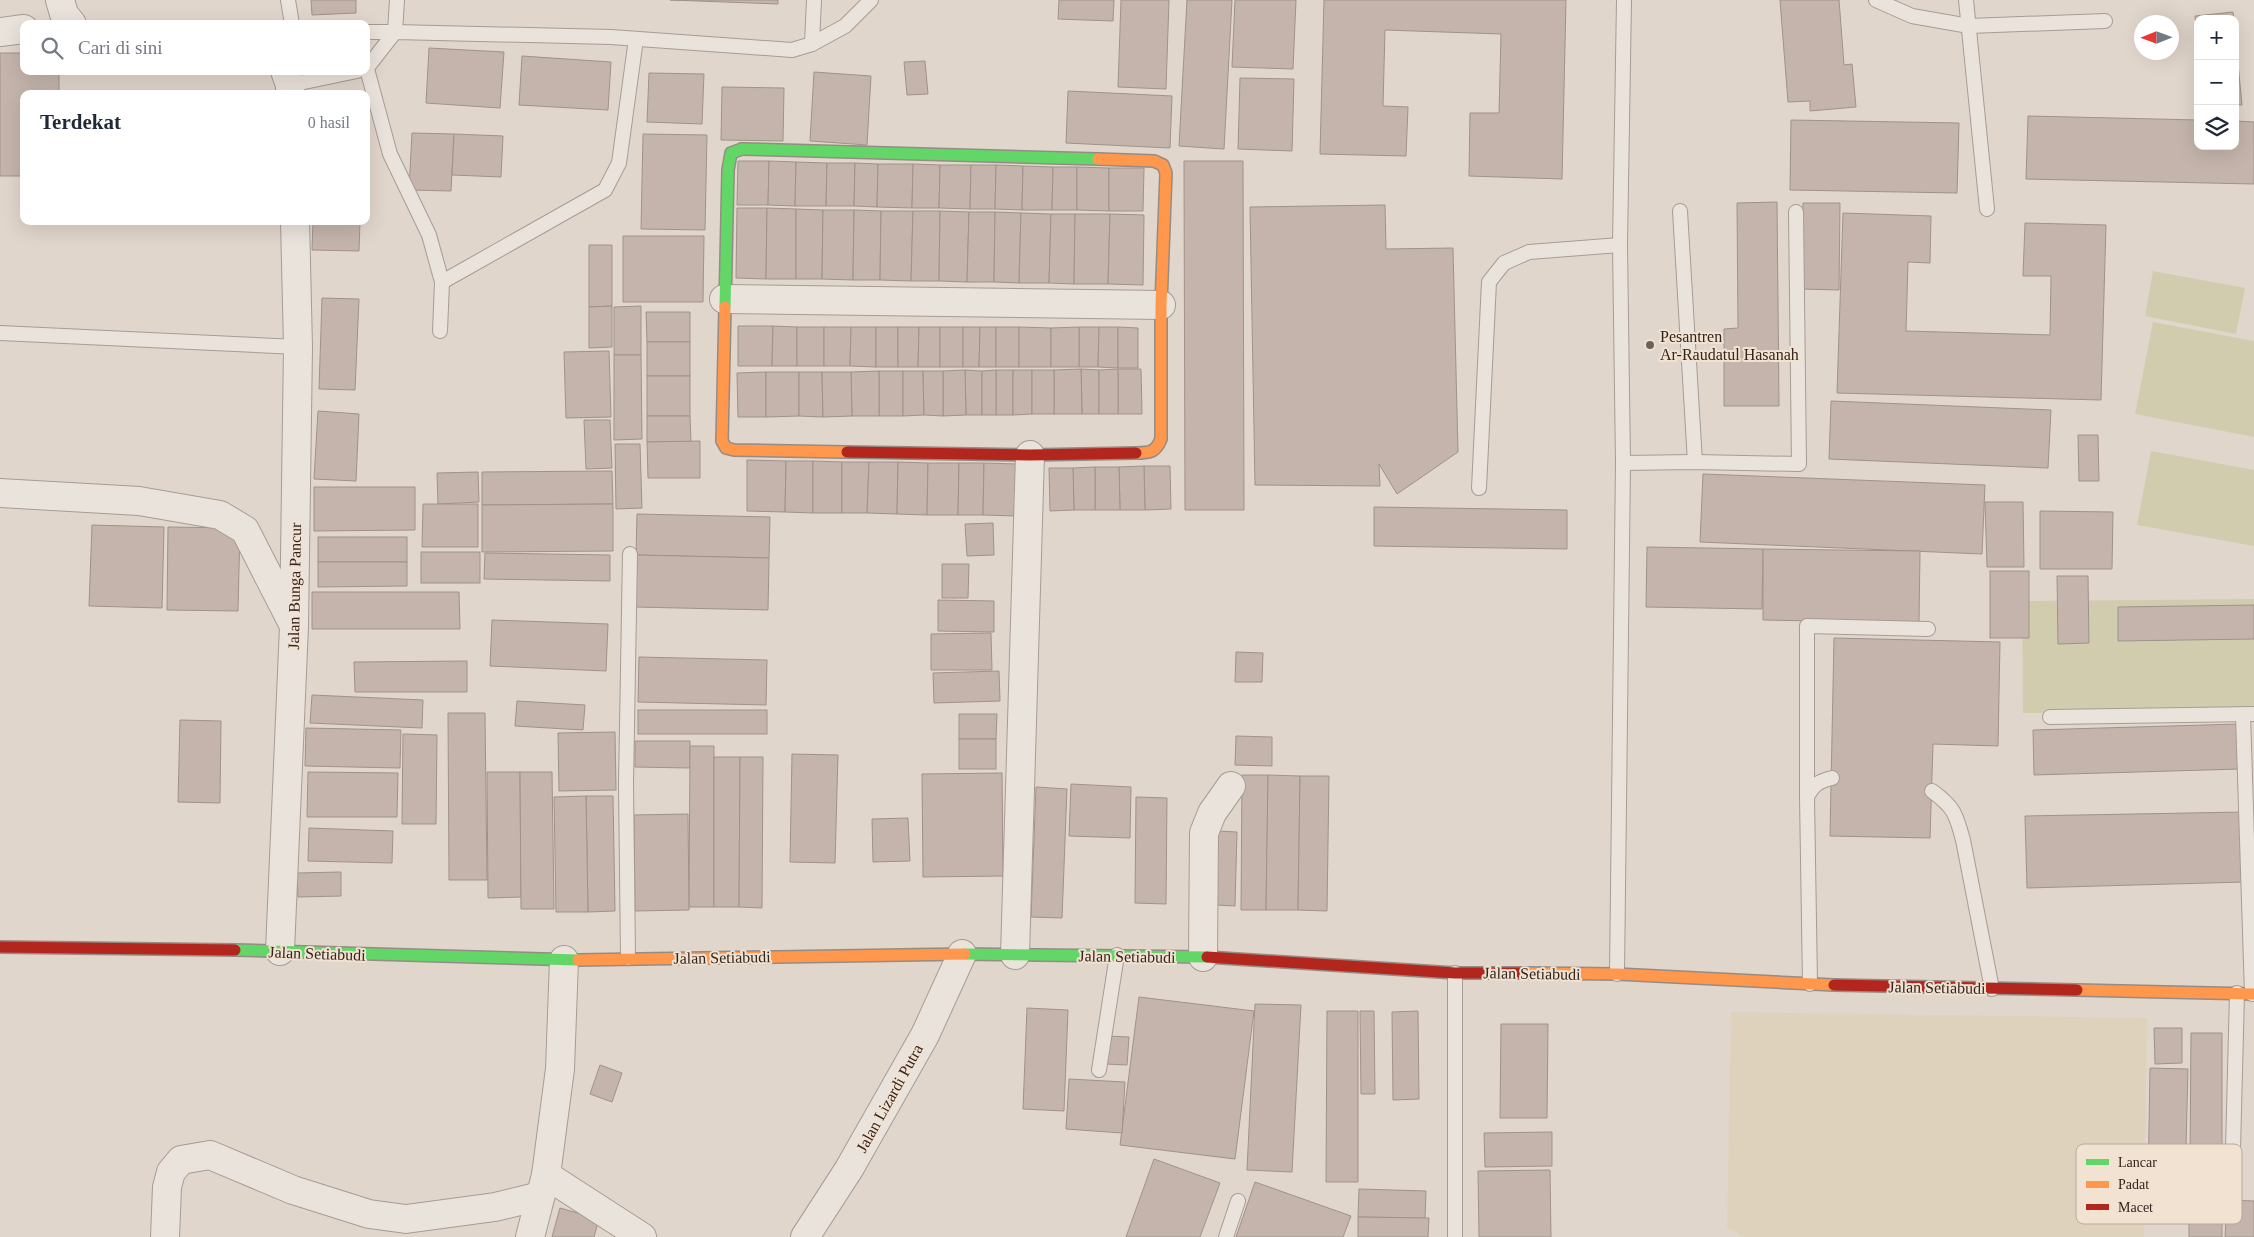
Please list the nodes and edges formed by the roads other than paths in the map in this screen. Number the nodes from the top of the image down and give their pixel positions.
1 (60, 0) edge
2 (288, 0) edge
3 (397, 0) edge
4 (814, 0) edge
5 (871, 0) edge
6 (1624, 0) edge
7 (1876, 0) edge
8 (1966, 0) edge
9 (69, 20) edge
10 (291, 20) edge
11 (2105, 21) dead end
12 (1969, 26) junction
13 (20, 30) edge
14 (0, 32) edge
15 (370, 32) edge
16 (395, 32) junction
17 (636, 39) junction
18 (812, 44) junction
19 (370, 65) edge
20 (334, 75) edge
21 (369, 75) edge
22 (288, 83) edge
23 (1987, 209) dead end
24 (1680, 211) dead end
25 (1796, 212) dead end
26 (295, 225) edge
27 (1620, 245) junction
28 (442, 282) junction
29 (724, 299) junction
30 (1161, 305) junction
31 (440, 331) dead end
32 (0, 332) edge
33 (298, 347) junction
34 (1030, 455) junction
35 (1695, 462) junction
36 (1623, 463) junction
37 (1479, 488) dead end
38 (0, 493) edge
39 (630, 554) dead end
40 (294, 626) junction
41 (1928, 628) dead end
42 (2249, 715) edge
43 (2050, 717) dead end
44 (1832, 778) dead end
45 (1231, 786) dead end
46 (1932, 791) dead end
47 (1807, 798) junction
48 (0, 947) edge
49 (280, 951) junction
50 (962, 954) junction
51 (1015, 955) junction
52 (1117, 955) junction
53 (1202, 957) junction
54 (628, 958) junction
55 (564, 960) junction
56 (1454, 973) junction
57 (1617, 974) junction
58 (1810, 984) junction
59 (1992, 988) junction
60 (2237, 993) junction
61 (2253, 994) edge
62 (1099, 1070) dead end
63 (2233, 1144) edge
64 (543, 1186) junction
65 (1238, 1201) dead end
66 (165, 1237) edge
67 (530, 1237) edge
68 (642, 1237) edge
69 (805, 1237) edge
70 (1226, 1237) edge
71 (1455, 1237) edge

1 - 9 street
2 - 10 lane
3 - 16 lane
4 - 18 lane
5 - 18 lane
6 - 27 lane
7 - 12 lane
8 - 12 lane
11 - 12 lane
12 - 23 lane
13 - 14 street
15 - 16 lane
16 - 17 lane
16 - 19 lane
17 - 18 lane
17 - 28 lane
20 - 22 lane
21 - 28 lane
24 - 35 lane
25 - 35 lane
26 - 33 street, Jalan Bunga Pancur
27 - 36 lane
27 - 37 lane
28 - 31 lane
29 - 30 street
29 - 30 main road
29 - 34 main road
30 - 34 main road
32 - 33 lane
33 - 40 street, Jalan Bunga Pancur
34 - 51 street
35 - 36 lane
36 - 57 lane
38 - 40 street
39 - 54 lane
40 - 49 street, Jalan Bunga Pancur
41 - 47 lane
42 - 43 lane
42 - 61 lane
44 - 47 lane
45 - 53 street
46 - 59 lane
47 - 58 lane
48 - 49 main road, Jalan Setiabudi
49 - 55 main road, Jalan Setiabudi
50 - 51 main road, Jalan Setiabudi
50 - 54 main road, Jalan Setiabudi
50 - 69 street, Jalan Lizardi Putra
51 - 52 main road, Jalan Setiabudi
52 - 53 main road, Jalan Setiabudi
52 - 62 lane
53 - 56 main road, Jalan Setiabudi
54 - 55 main road, Jalan Setiabudi
55 - 64 street
56 - 57 main road, Jalan Setiabudi
56 - 71 lane
57 - 58 main road, Jalan Setiabudi
58 - 59 main road, Jalan Setiabudi
59 - 60 main road, Jalan Setiabudi
60 - 61 main road, Jalan Setiabudi
60 - 63 lane
64 - 66 street
64 - 67 street
64 - 68 street
65 - 70 lane

